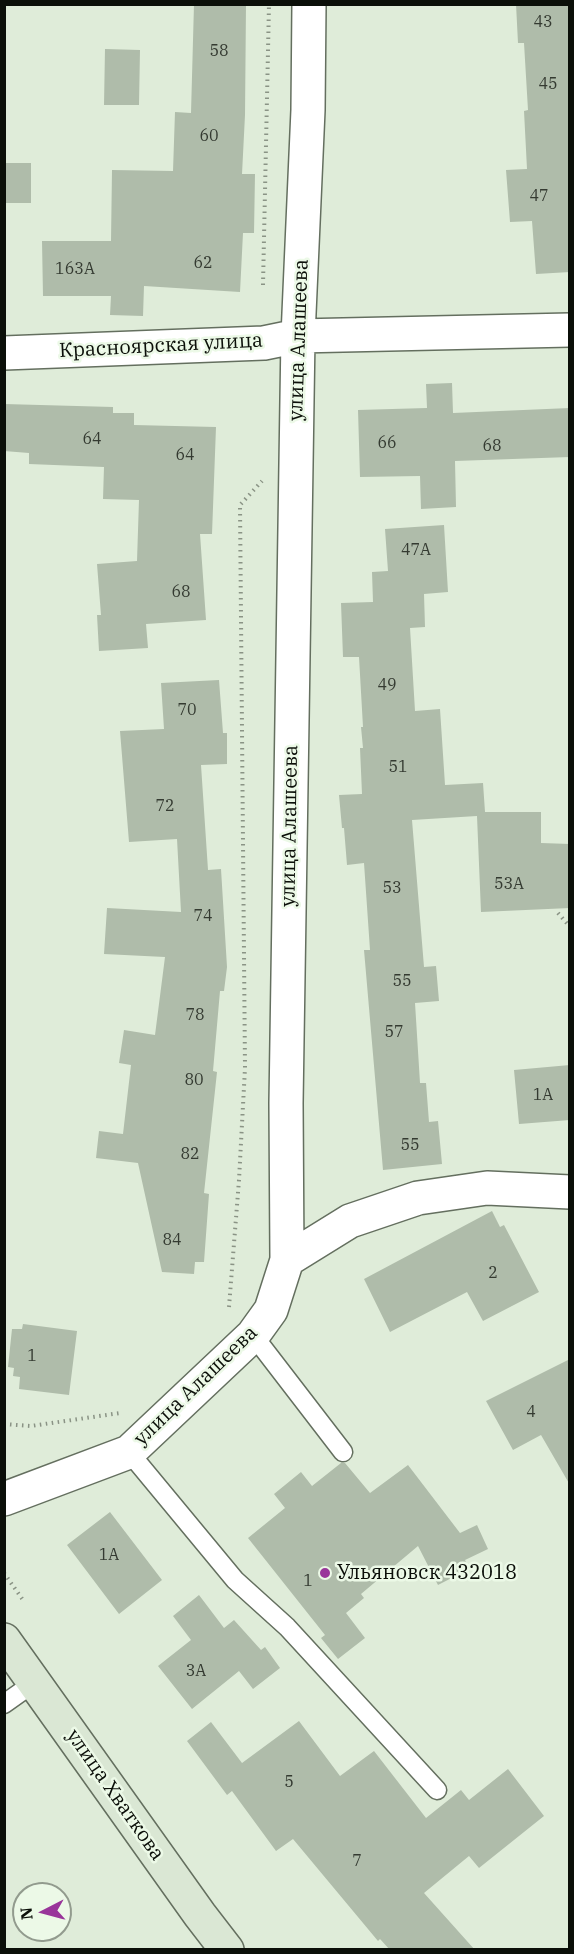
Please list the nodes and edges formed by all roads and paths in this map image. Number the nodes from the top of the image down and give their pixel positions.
1 (269, 4) edge
2 (309, 4) edge
3 (263, 288) dead end
4 (570, 330) edge
5 (298, 336) junction
6 (4, 353) edge
7 (240, 505) dead end
8 (558, 913) dead end
9 (570, 927) edge
10 (570, 1192) edge
11 (287, 1260) junction
12 (229, 1308) dead end
13 (252, 1335) junction
14 (129, 1412) dead end
15 (4, 1424) edge
16 (129, 1452) junction
17 (343, 1452) dead end
18 (4, 1499) edge
19 (4, 1573) edge
20 (23, 1600) dead end
21 (4, 1640) edge
22 (35, 1682) junction
23 (4, 1704) edge
24 (437, 1790) dead end
25 (227, 1950) edge

1 - 3 path
2 - 5 street, улица Алашеева
4 - 5 street, Красноярская улица
5 - 6 street, Красноярская улица
5 - 11 street, улица Алашеева
7 - 12 path
8 - 9 path
10 - 11 street
11 - 13 street, улица Алашеева
13 - 16 street, улица Алашеева
13 - 17 lane
14 - 15 path
16 - 18 street, улица Алашеева
16 - 24 lane
19 - 20 path
21 - 22 main road, улица Хваткова
22 - 23 lane
22 - 25 main road, улица Хваткова

